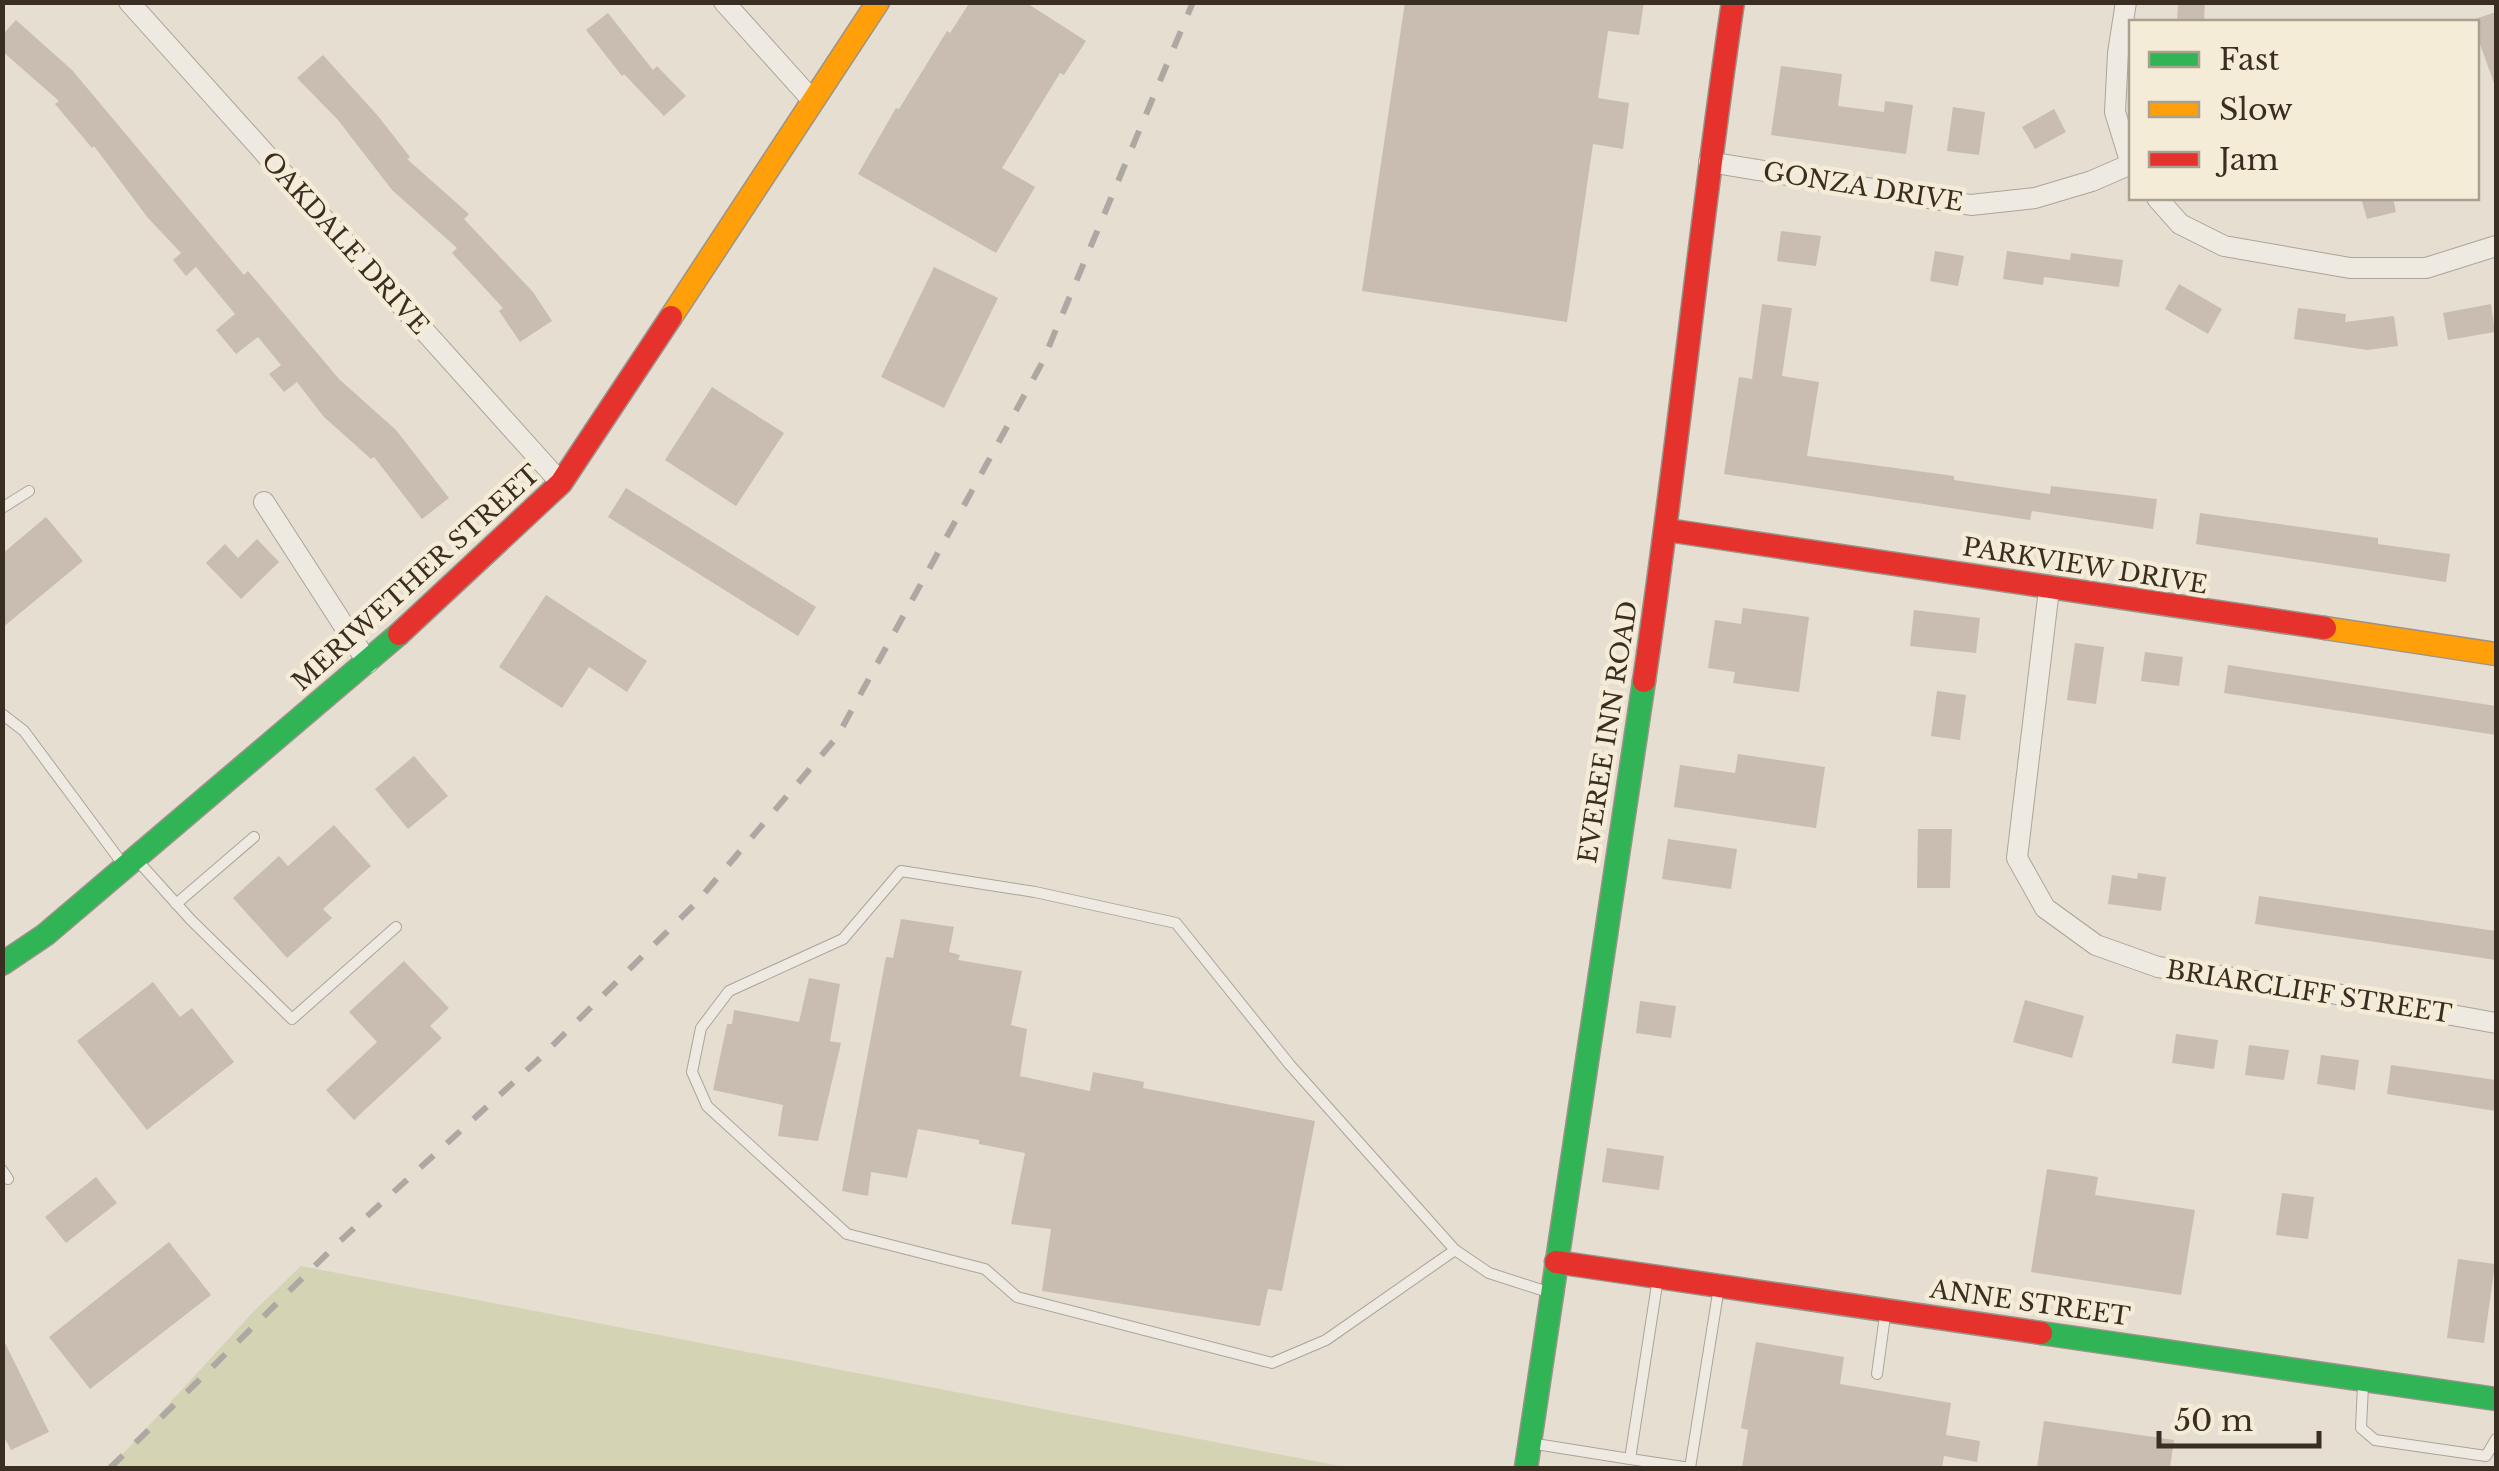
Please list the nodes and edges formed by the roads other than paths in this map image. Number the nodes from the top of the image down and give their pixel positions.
1 (129, 2) edge
2 (724, 2) edge
3 (878, 2) edge
4 (1733, 2) edge
5 (2126, 2) edge
6 (813, 101) junction
7 (2129, 155) edge
8 (1708, 162) junction
9 (2129, 165) edge
10 (2158, 200) edge
11 (2496, 246) edge
12 (561, 483) junction
13 (28, 491) dead end
14 (264, 502) dead end
15 (2, 508) edge
16 (1666, 530) junction
17 (2048, 589) junction
18 (2496, 654) edge
19 (368, 663) junction
20 (2, 714) edge
21 (254, 837) dead end
22 (131, 863) junction
23 (176, 904) junction
24 (396, 927) dead end
25 (2, 964) edge
26 (2496, 1023) edge
27 (1455, 1250) junction
28 (1556, 1262) junction
29 (1658, 1277) junction
30 (1719, 1286) junction
31 (1552, 1293) junction
32 (1886, 1310) junction
33 (1877, 1374) dead end
34 (2364, 1379) junction
35 (2496, 1399) edge
36 (2496, 1439) edge
37 (1530, 1443) junction
38 (1630, 1458) junction
39 (1526, 1468) edge

1 - 12 street, OAKDALE DRIVE
2 - 6 street
3 - 6 street, MERIWETHER STREET
4 - 8 street, EVEREE INN ROAD
5 - 7 street
6 - 12 street, MERIWETHER STREET
8 - 9 street, GONZA DRIVE
8 - 16 street, EVEREE INN ROAD
10 - 11 street
12 - 19 street, MERIWETHER STREET
13 - 15 lane
14 - 19 street
16 - 17 street, PARKVIEW DRIVE
16 - 28 street, EVEREE INN ROAD
17 - 18 street, PARKVIEW DRIVE
17 - 26 street, BRIARCLIFF STREET
19 - 22 street, MERIWETHER STREET
20 - 22 lane
21 - 23 lane
22 - 23 lane
22 - 25 street, MERIWETHER STREET
23 - 24 lane
27 - 27 lane
27 - 31 lane
28 - 29 street, ANNE STREET
28 - 31 street, EVEREE INN ROAD
29 - 30 street, ANNE STREET
29 - 38 lane
30 - 32 street, ANNE STREET
30 - 38 lane
31 - 37 street, EVEREE INN ROAD
32 - 33 lane
32 - 34 street, ANNE STREET
34 - 35 street, ANNE STREET
34 - 36 lane
37 - 38 lane
37 - 39 street, EVEREE INN ROAD

